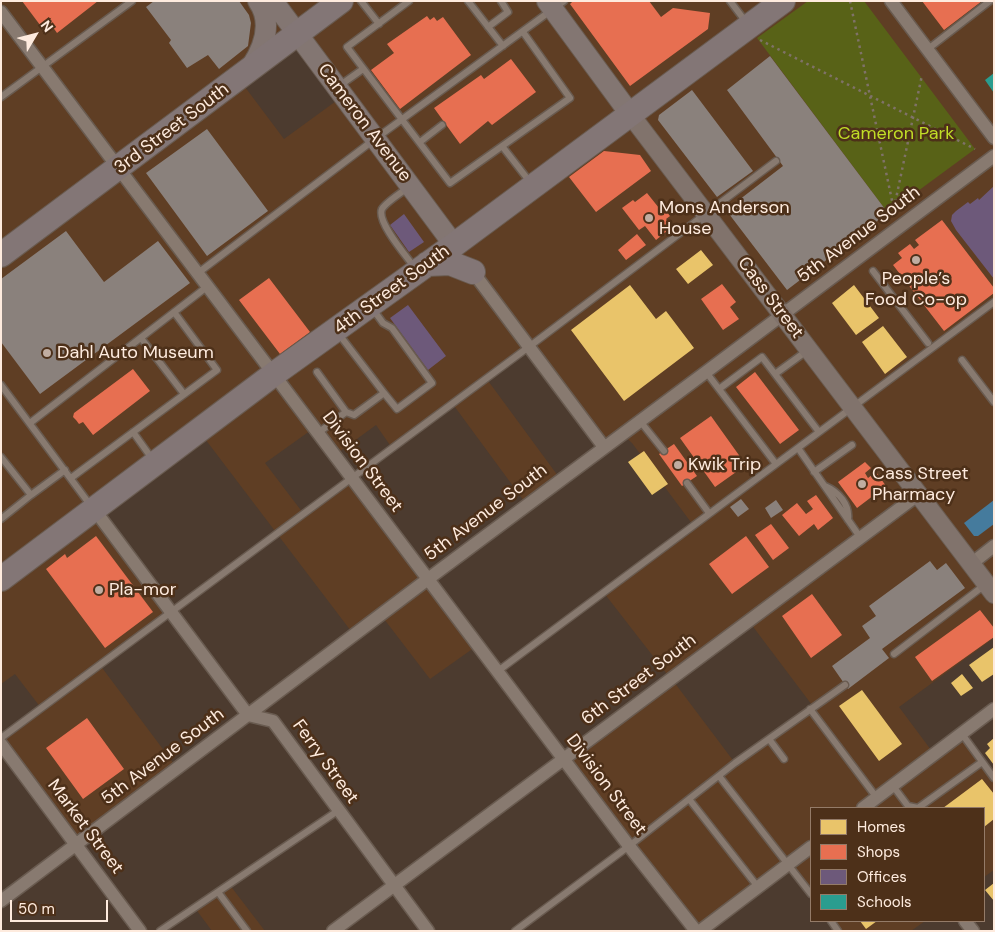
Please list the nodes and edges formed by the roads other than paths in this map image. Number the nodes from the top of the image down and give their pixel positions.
1 (132, 1) edge
2 (258, 1) edge
3 (272, 1) edge
4 (341, 1) edge
5 (361, 1) edge
6 (409, 1) edge
7 (468, 1) edge
8 (501, 1) edge
9 (730, 1) edge
10 (783, 1) edge
11 (891, 1) edge
12 (990, 1) edge
13 (555, 4) edge
14 (1, 12) edge
15 (379, 24) junction
16 (488, 27) junction
17 (523, 32) junction
18 (753, 32) junction
19 (298, 35) junction
20 (503, 46) junction
21 (928, 49) junction
22 (43, 68) junction
23 (363, 70) junction
24 (249, 71) junction
25 (337, 87) junction
26 (1, 97) edge
27 (630, 114) junction
28 (403, 119) junction
29 (442, 125) dead end
30 (994, 138) edge
31 (375, 139) junction
32 (420, 142) junction
33 (502, 146) junction
34 (994, 156) edge
35 (776, 161) dead end
36 (118, 168) junction
37 (410, 186) junction
38 (533, 186) junction
39 (706, 214) junction
40 (454, 245) junction
41 (1, 255) edge
42 (422, 268) junction
43 (873, 271) dead end
44 (474, 272) joint
45 (198, 273) junction
46 (208, 286) junction
47 (994, 302) edge
48 (370, 305) junction
49 (174, 312) junction
50 (783, 315) junction
51 (336, 330) junction
52 (141, 338) junction
53 (928, 343) dead end
54 (530, 346) junction
55 (809, 349) junction
56 (962, 360) dead end
57 (317, 372) dead end
58 (706, 372) junction
59 (274, 374) junction
60 (775, 374) junction
61 (1, 385) edge
62 (719, 389) junction
63 (384, 393) junction
64 (184, 394) junction
65 (994, 402) edge
66 (853, 408) junction
67 (346, 412) junction
68 (640, 421) junction
69 (30, 423) junction
70 (133, 432) junction
71 (318, 432) junction
72 (819, 432) junction
73 (852, 445) dead end
74 (604, 447) junction
75 (798, 448) junction
76 (664, 451) dead end
77 (1, 457) edge
78 (155, 464) junction
79 (776, 464) junction
80 (65, 470) junction
81 (814, 472) junction
82 (71, 478) junction
83 (352, 478) junction
84 (687, 483) dead end
85 (918, 494) junction
86 (31, 495) junction
87 (94, 509) junction
88 (709, 513) junction
89 (1, 519) edge
90 (860, 537) junction
91 (994, 546) edge
92 (971, 564) junction
93 (1, 579) edge
94 (428, 579) junction
95 (990, 589) edge
96 (170, 612) junction
97 (894, 654) dead end
98 (498, 671) junction
99 (845, 685) dead end
100 (810, 709) junction
101 (994, 709) edge
102 (248, 715) junction
103 (994, 717) edge
104 (978, 722) junction
105 (962, 734) junction
106 (1, 738) edge
107 (769, 738) junction
108 (1, 744) edge
109 (563, 758) junction
110 (784, 759) dead end
111 (982, 762) junction
112 (719, 776) junction
113 (994, 778) edge
114 (893, 786) junction
115 (877, 798) junction
116 (689, 799) junction
117 (864, 807) edge
118 (913, 807) edge
119 (919, 807) edge
120 (339, 810) junction
121 (76, 844) junction
122 (629, 846) junction
123 (810, 848) edge
124 (789, 864) junction
125 (394, 885) junction
126 (758, 887) junction
127 (218, 892) junction
128 (810, 893) edge
129 (1, 901) edge
130 (140, 931) edge
131 (160, 931) edge
132 (247, 931) edge
133 (333, 931) edge
134 (428, 931) edge
135 (516, 931) edge
136 (698, 931) edge

1 - 22 lane
2 - 24 main road
3 - 19 main road, Cameron Avenue
4 - 19 highway, 3rd Street South
5 - 15 lane
6 - 15 lane
7 - 16 lane
8 - 16 lane
9 - 18 lane
10 - 18 highway, 4th Street South
11 - 21 street
12 - 21 lane
13 - 17 lane
13 - 27 main road, Cass Street
14 - 22 street, Division Street
15 - 23 lane
16 - 20 lane
17 - 20 lane
17 - 33 lane
18 - 27 highway, 4th Street South
19 - 24 highway, 3rd Street South
19 - 25 main road, Cameron Avenue
20 - 28 lane
21 - 30 street
22 - 26 lane
22 - 36 street, Division Street
23 - 25 lane
23 - 28 lane
24 - 36 highway, 3rd Street South
25 - 31 main road, Cameron Avenue
27 - 38 highway, 4th Street South
27 - 39 main road, Cass Street
28 - 31 lane
28 - 32 lane
29 - 32 lane
31 - 37 main road, Cameron Avenue
31 - 45 lane
32 - 33 lane
33 - 38 lane
34 - 50 street, 5th Avenue South
35 - 39 lane
36 - 41 highway, 3rd Street South
36 - 45 street, Division Street
37 - 40 main road, Cameron Avenue
37 - 42 lane
38 - 40 highway, 4th Street South
39 - 50 main road, Cass Street
39 - 54 lane
40 - 42 highway, 4th Street South
42 - 44 highway
42 - 48 highway, 4th Street South
43 - 53 lane
44 - 54 street
45 - 46 street, Division Street
46 - 49 lane
46 - 59 street, Division Street
47 - 66 lane
48 - 51 highway, 4th Street South
48 - 63 lane
49 - 52 lane
49 - 64 lane
50 - 55 main road, Cass Street
50 - 58 street, 5th Avenue South
51 - 59 highway, 4th Street South
51 - 63 lane
52 - 64 lane
52 - 69 lane
54 - 74 street
54 - 83 lane
55 - 60 lane
55 - 66 main road, Cass Street
56 - 65 lane
57 - 67 lane
58 - 62 lane
58 - 68 street, 5th Avenue South
59 - 71 street, Division Street
59 - 78 highway, 4th Street South
60 - 62 lane
60 - 72 lane
61 - 69 lane
62 - 79 lane
63 - 67 lane
64 - 70 lane
66 - 72 lane
66 - 85 main road, Cass Street
67 - 71 lane
68 - 74 street, 5th Avenue South
68 - 76 lane
69 - 80 lane
70 - 78 lane
70 - 82 lane
71 - 83 street, Division Street
72 - 75 lane
73 - 81 lane
74 - 94 street, 5th Avenue South
75 - 79 lane
75 - 81 lane
77 - 86 lane
78 - 87 highway, 4th Street South
79 - 88 lane
80 - 82 lane
80 - 86 lane
81 - 90 lane
82 - 87 lane
83 - 94 street, Division Street
83 - 96 lane
84 - 88 lane
85 - 90 street, 6th Street South
85 - 92 main road, Cass Street
86 - 89 lane
87 - 93 highway, 4th Street South
87 - 96 street
88 - 98 lane
90 - 109 street, 6th Street South
91 - 92 street
92 - 95 main road, Cass Street
94 - 98 street, Division Street
94 - 102 street, 5th Avenue South
95 - 97 lane
96 - 102 street
96 - 106 lane
98 - 109 street, Division Street
99 - 100 lane
100 - 107 lane
100 - 115 lane
101 - 104 street
102 - 120 street, Ferry Street
102 - 121 street, 5th Avenue South
103 - 104 street
104 - 105 street
105 - 111 lane
105 - 114 street
107 - 110 lane
107 - 112 lane
108 - 121 street, Market Street
109 - 122 street, Division Street
109 - 125 street, 6th Street South
111 - 113 lane
111 - 119 lane
112 - 116 lane
112 - 124 lane
114 - 115 street
114 - 118 lane
115 - 117 street
116 - 122 lane
116 - 126 lane
120 - 125 street, Ferry Street
120 - 127 lane
121 - 129 street, 5th Avenue South
121 - 130 street, Market Street
122 - 135 lane
122 - 136 street, Division Street
123 - 124 street
124 - 126 street
124 - 128 lane
125 - 133 street, 6th Street South
125 - 134 street, Ferry Street
126 - 136 street
127 - 131 lane
127 - 132 lane

